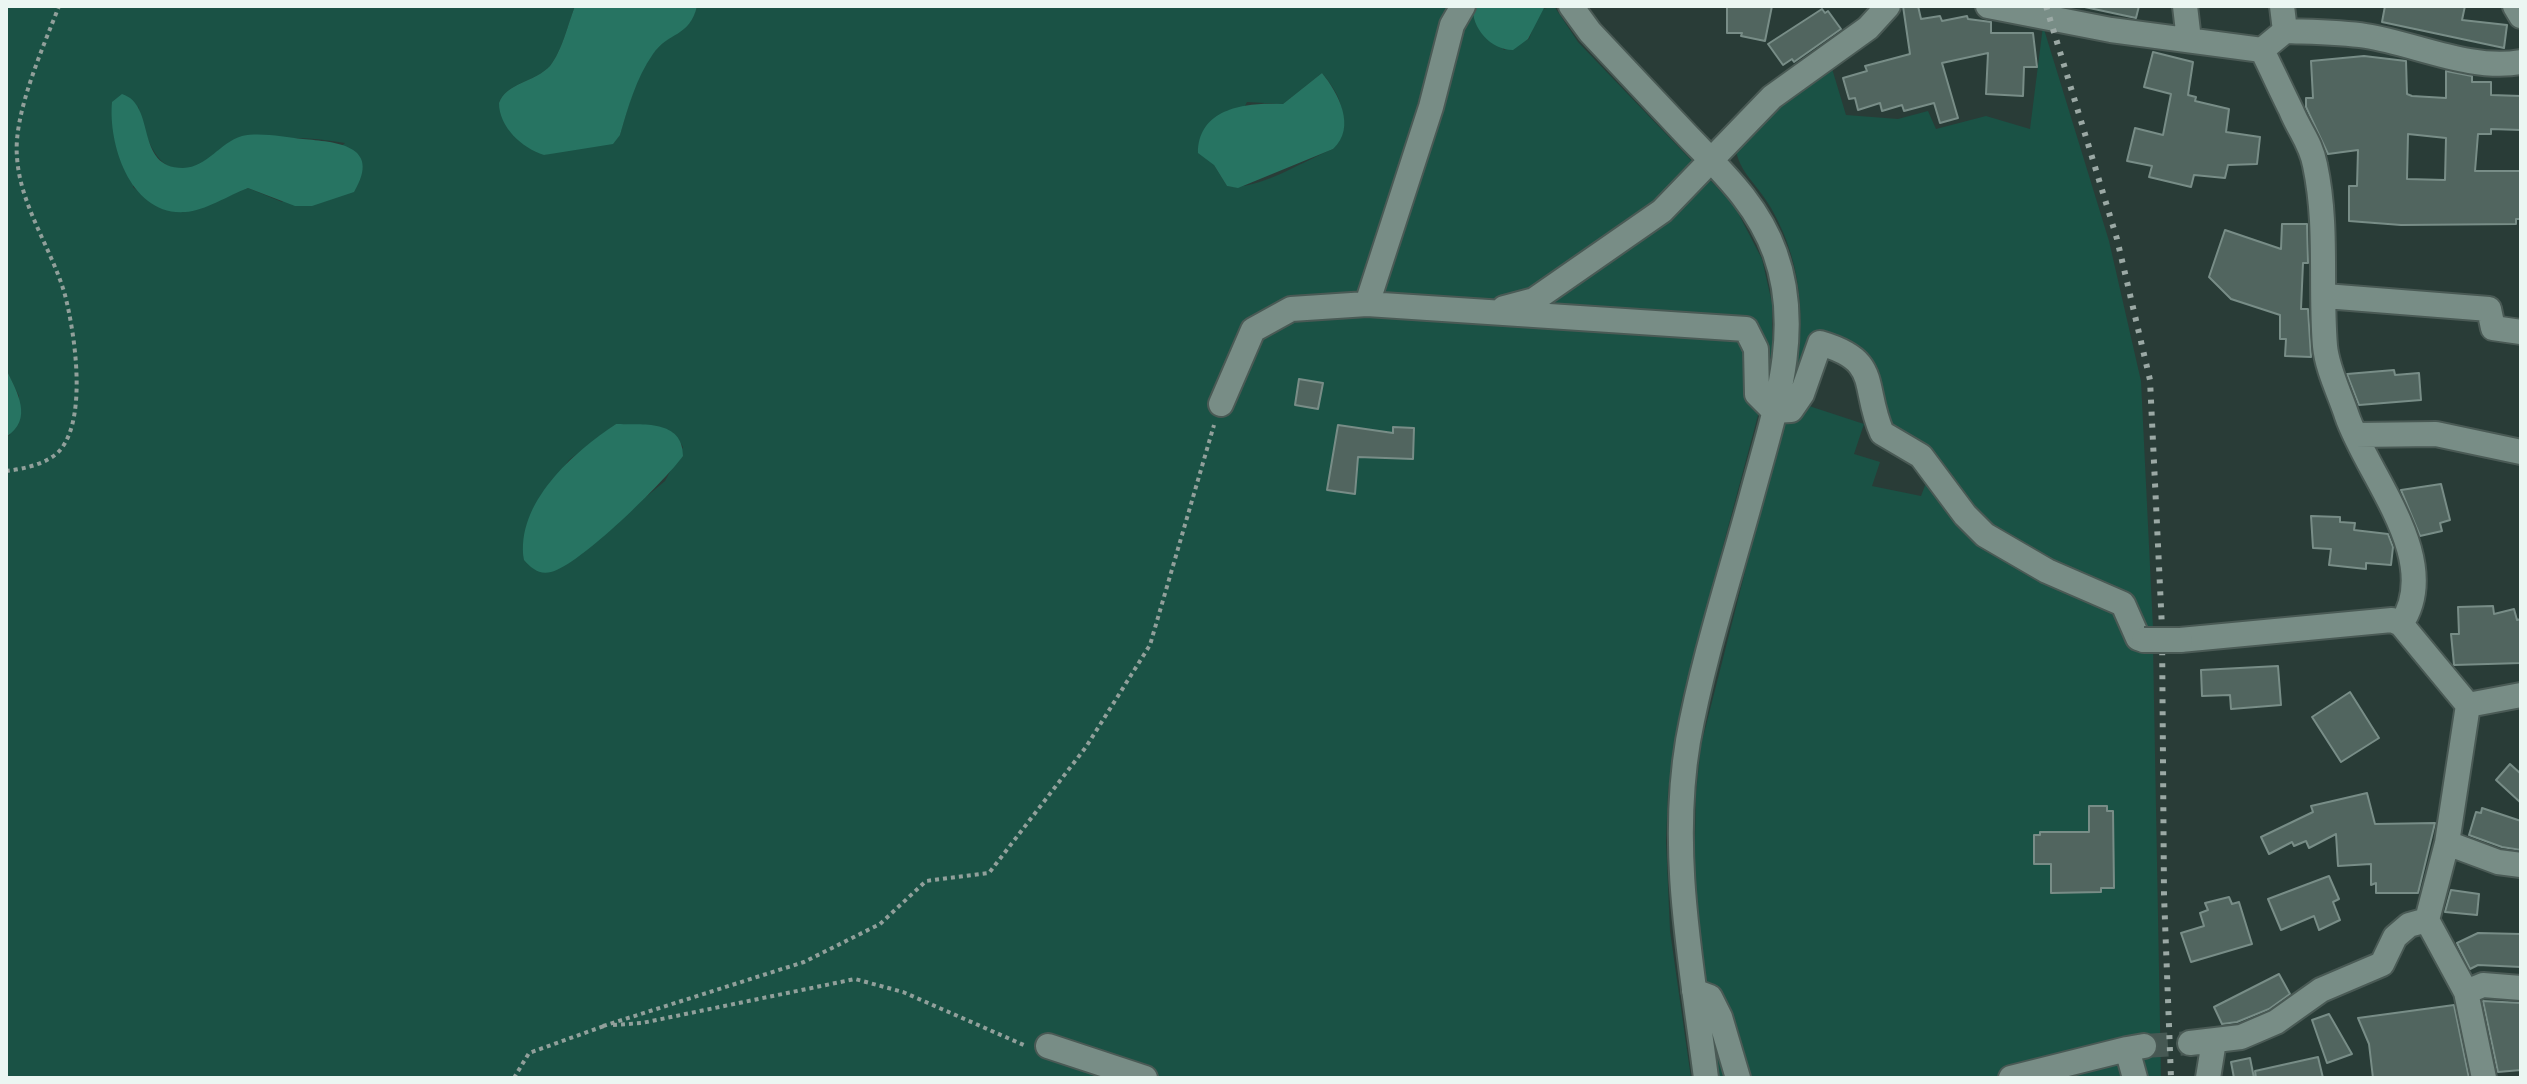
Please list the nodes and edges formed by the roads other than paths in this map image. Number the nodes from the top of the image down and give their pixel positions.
1 (1463, 6) edge
2 (1571, 6) edge
3 (1888, 6) edge
4 (1988, 6) edge
5 (2185, 6) edge
6 (2282, 6) edge
7 (2515, 6) edge
8 (2521, 16) edge
9 (2285, 31) junction
10 (2189, 40) junction
11 (2262, 50) junction
12 (2521, 62) edge
13 (1710, 159) junction
14 (2325, 296) junction
15 (1367, 304) junction
16 (1485, 313) junction
17 (2521, 332) edge
18 (1221, 404) road end
19 (1774, 411) junction
20 (2355, 435) junction
21 (2521, 452) edge
22 (2401, 624) junction
23 (2521, 695) edge
24 (2468, 705) junction
25 (2447, 843) junction
26 (2521, 865) edge
27 (2427, 920) junction
28 (2521, 988) edge
29 (1694, 991) junction
30 (2466, 992) junction
31 (1048, 1046) road end
32 (1145, 1078) edge
33 (1706, 1078) edge
34 (1738, 1078) edge
35 (2011, 1078) edge
36 (2135, 1078) edge
37 (2208, 1078) edge
38 (2484, 1078) edge

1 - 15 street
2 - 13 street
3 - 13 street
4 - 10 street
5 - 10 street
6 - 9 street
7 - 8 street
9 - 11 street
9 - 12 street
10 - 11 street
11 - 14 street
13 - 16 street
13 - 19 street
14 - 17 street
14 - 20 street
15 - 16 street
15 - 18 street
16 - 19 street
19 - 22 street, bridge
19 - 29 street
20 - 21 street
20 - 22 street
22 - 24 street
23 - 24 street
24 - 25 street
25 - 26 street
25 - 27 street
27 - 30 street
27 - 37 street
28 - 30 street
29 - 33 street
29 - 34 street
30 - 38 street
31 - 32 street
35 - 36 street

